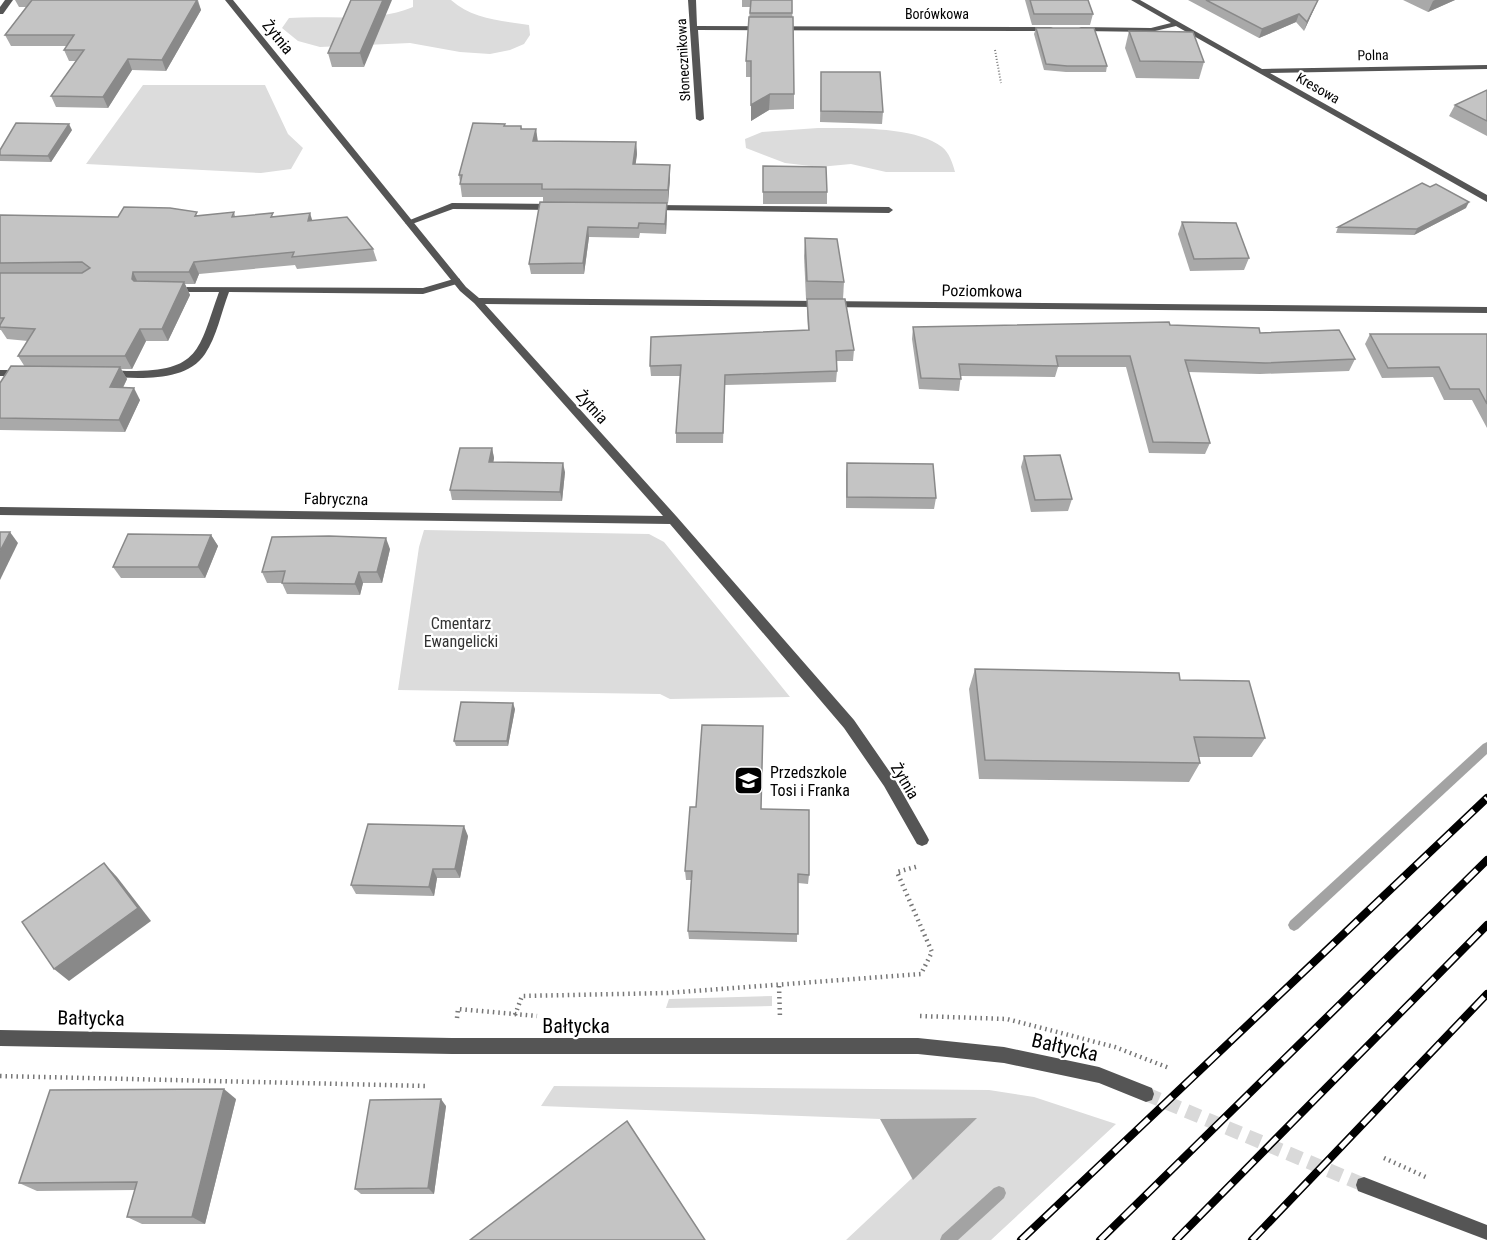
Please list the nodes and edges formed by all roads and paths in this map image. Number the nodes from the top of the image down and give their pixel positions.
1 (9, 0) edge
2 (229, 0) edge
3 (692, 0) edge
4 (1135, 0) edge
5 (0, 12) edge
6 (1177, 24) junction
7 (696, 28) junction
8 (992, 28) junction
9 (1060, 29) edge
10 (1071, 29) edge
11 (1487, 67) edge
12 (1260, 71) junction
13 (1001, 83) dead end
14 (700, 119) dead end
15 (1487, 199) edge
16 (570, 207) edge
17 (641, 207) edge
18 (889, 210) dead end
19 (409, 222) junction
20 (457, 281) junction
21 (167, 289) edge
22 (225, 289) junction
23 (477, 301) junction
24 (1487, 310) edge
25 (0, 373) edge
26 (35, 373) edge
27 (92, 374) edge
28 (0, 511) edge
29 (673, 520) junction
30 (922, 840) joint
31 (779, 986) junction
32 (515, 1015) dead end
33 (780, 1019) dead end
34 (0, 1038) edge
35 (0, 1076) edge
36 (428, 1086) dead end
37 (1146, 1094) tunnel mouth
38 (1384, 1158) dead end
39 (1431, 1180) dead end
40 (1364, 1185) tunnel mouth
41 (1487, 1233) edge

1 - 5 street
2 - 19 street, Żytnia
3 - 7 street, Słonecznikowa
4 - 6 street, Kresowa
6 - 10 street
6 - 12 street, Kresowa
7 - 8 street, Borówkowa
7 - 14 street, Słonecznikowa
8 - 9 street, Borówkowa
8 - 13 path
11 - 12 street, Polna
12 - 15 street, Kresowa
16 - 19 street
17 - 18 street
19 - 20 street, Żytnia
20 - 22 street
20 - 23 street, Żytnia
21 - 22 street
22 - 27 street
23 - 24 street, Poziomkowa
23 - 29 street, Żytnia
25 - 26 street
28 - 29 street, Fabryczna
29 - 30 street, Żytnia
30 - 31 path
31 - 32 path
31 - 33 path
34 - 37 street, Bałtycka
35 - 36 path
38 - 39 path
40 - 41 street

